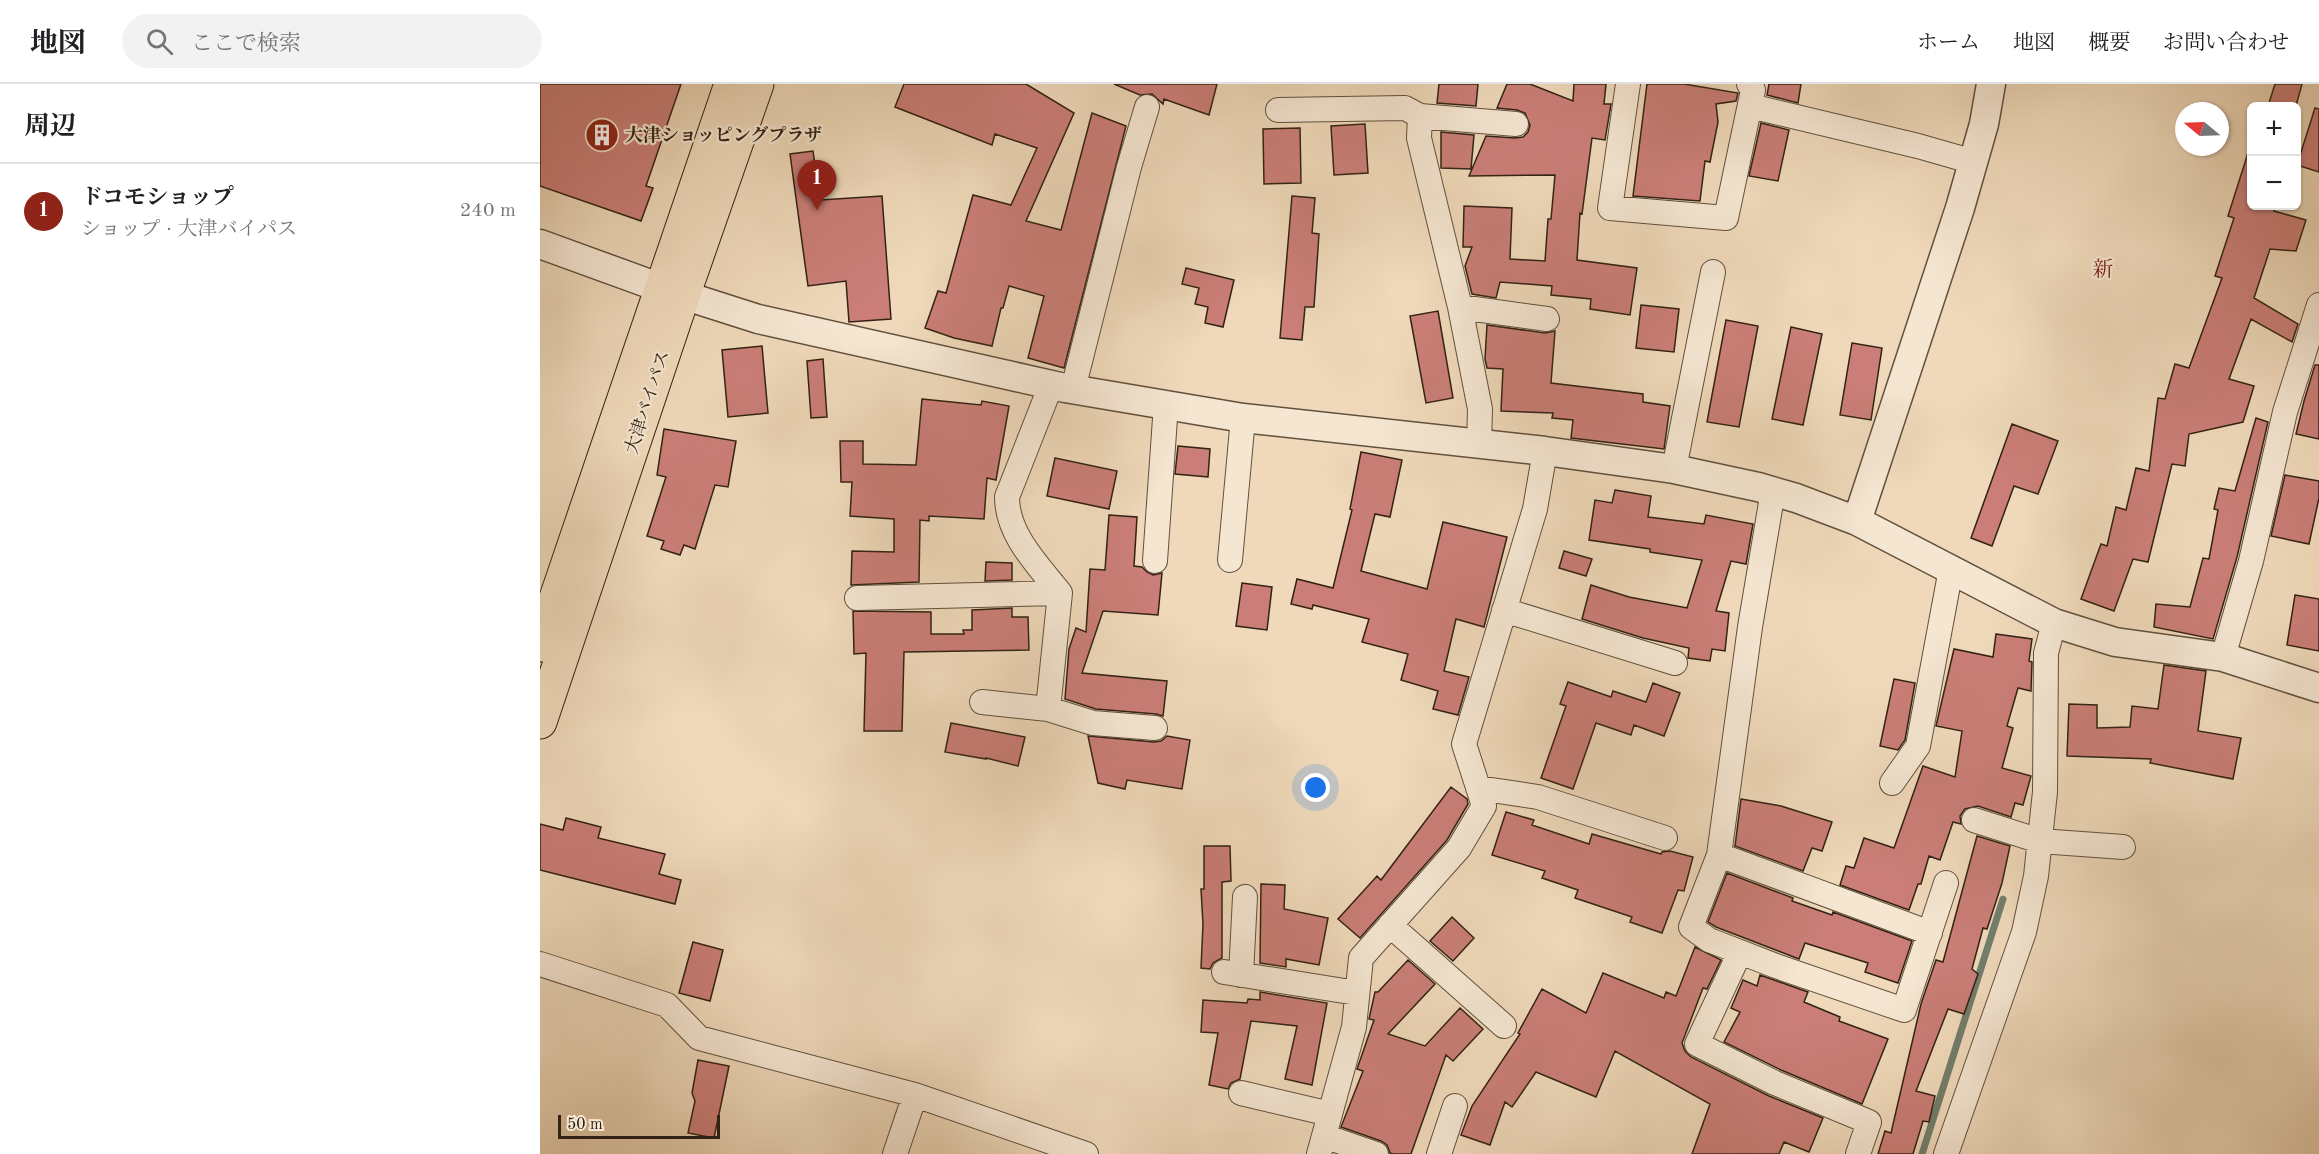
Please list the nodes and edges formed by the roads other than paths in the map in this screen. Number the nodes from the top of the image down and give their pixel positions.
1 (731, 84) edge
2 (757, 84) edge
3 (1628, 84) edge
4 (1991, 84) edge
5 (1750, 95) edge
6 (1148, 107) dead end
7 (1278, 110) dead end
8 (1420, 116) junction
9 (1516, 124) dead end
10 (1974, 162) junction
11 (540, 244) edge
12 (1713, 272) dead end
13 (672, 292) junction
14 (2319, 305) edge
15 (1460, 307) junction
16 (1547, 319) dead end
17 (1062, 387) junction
18 (1166, 404) junction
19 (1243, 418) junction
20 (1479, 445) junction
21 (1545, 451) junction
22 (1674, 469) junction
23 (1773, 491) junction
24 (1857, 521) junction
25 (1230, 560) dead end
26 (1155, 561) dead end
27 (1951, 569) junction
28 (1060, 594) junction
29 (857, 598) dead end
30 (1504, 610) junction
31 (2054, 623) junction
32 (540, 645) edge
33 (2223, 657) junction
34 (1676, 663) dead end
35 (2319, 688) edge
36 (982, 702) dead end
37 (1048, 710) junction
38 (540, 722) edge
39 (1155, 728) dead end
40 (1892, 783) dead end
41 (1478, 788) junction
42 (1974, 820) dead end
43 (1665, 838) dead end
44 (2040, 841) junction
45 (2123, 848) dead end
46 (1719, 855) junction
47 (1946, 883) dead end
48 (1245, 897) dead end
49 (1390, 925) junction
50 (1930, 933) junction
51 (1740, 952) junction
52 (540, 964) edge
53 (1357, 993) junction
54 (1504, 1026) dead end
55 (1241, 1093) dead end
56 (915, 1095) junction
57 (1455, 1106) dead end
58 (1324, 1135) edge
59 (895, 1154) edge
60 (1086, 1154) edge
61 (1376, 1154) edge
62 (1439, 1154) edge
63 (1858, 1154) edge
64 (1946, 1154) edge

1 - 13 highway, 大津バイパス
2 - 13 highway, 大津バイパス
3 - 5 street
4 - 10 street
5 - 10 street
6 - 17 street
7 - 8 street
8 - 9 street
8 - 15 street
10 - 24 street
11 - 13 street
12 - 22 street
13 - 17 street
13 - 32 highway, 大津バイパス
13 - 38 highway, 大津バイパス
14 - 33 street
15 - 16 street
15 - 20 street
17 - 18 street
17 - 28 street
18 - 19 street
18 - 26 street
19 - 20 street
19 - 25 street
20 - 21 street
21 - 22 street
21 - 30 street
22 - 23 street
23 - 24 street
23 - 46 street
24 - 27 street
27 - 31 street
27 - 40 street
28 - 29 street
28 - 37 street
30 - 34 street
30 - 41 street
31 - 33 street
31 - 44 street
33 - 35 street
36 - 37 street
37 - 39 street
41 - 43 street
41 - 49 street
42 - 44 street
44 - 45 street
44 - 64 street
46 - 50 street
46 - 51 street
47 - 50 street
48 - 53 street
49 - 53 street
49 - 54 street
50 - 51 street
51 - 63 street
52 - 56 street
53 - 58 street
55 - 58 street
56 - 59 street
56 - 60 street
57 - 62 street
58 - 61 street

